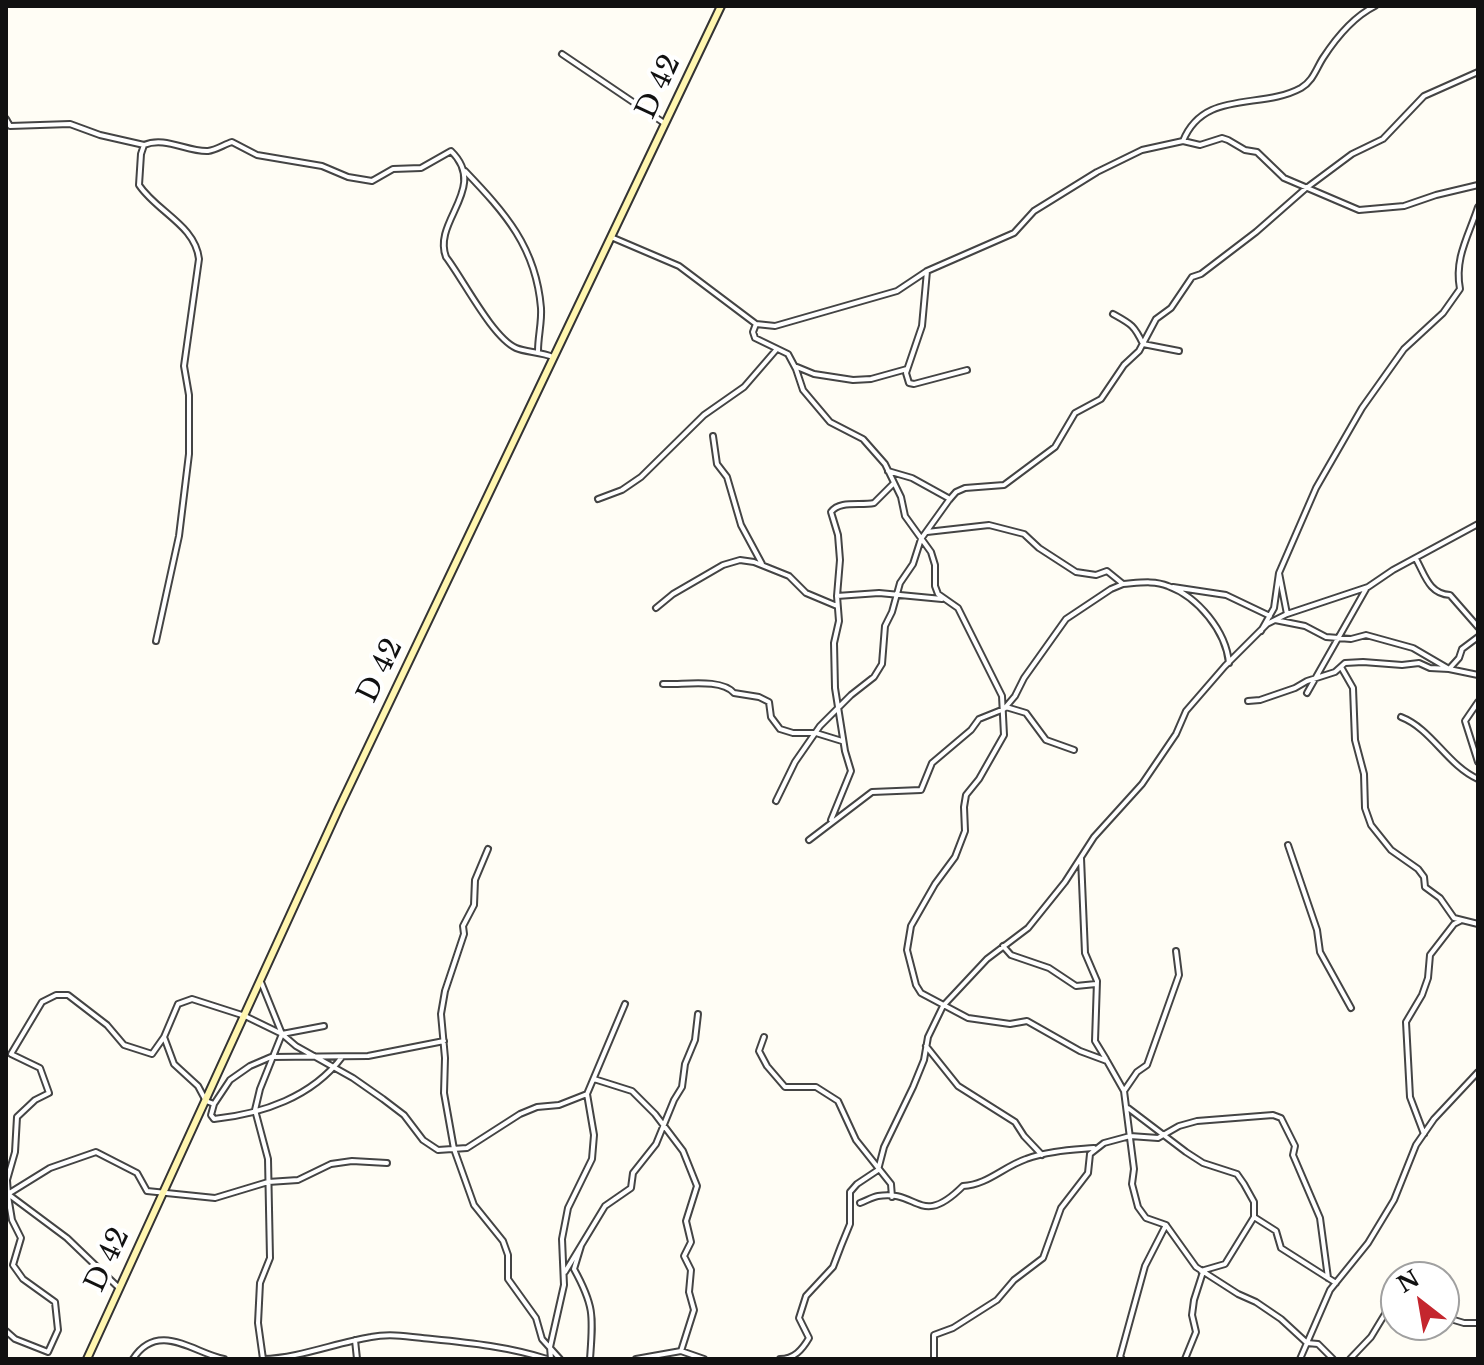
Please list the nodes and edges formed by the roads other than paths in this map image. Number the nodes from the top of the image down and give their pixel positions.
1 (721, 6) edge
2 (1375, 6) edge
3 (562, 54) dead end
4 (1478, 72) edge
5 (6, 119) edge
6 (666, 124) junction
7 (1183, 141) junction
8 (144, 145) junction
9 (465, 171) junction
10 (1478, 185) edge
11 (1305, 189) junction
12 (1478, 207) edge
13 (1470, 227) junction
14 (1478, 229) edge
15 (611, 237) junction
16 (927, 271) junction
17 (1113, 314) dead end
18 (756, 324) junction
19 (1143, 344) junction
20 (776, 350) junction
21 (538, 351) junction
22 (1179, 351) dead end
23 (553, 357) junction
24 (795, 367) junction
25 (907, 369) junction
26 (967, 370) dead end
27 (713, 436) dead end
28 (888, 471) junction
29 (893, 484) junction
30 (598, 499) dead end
31 (950, 499) junction
32 (1478, 524) edge
33 (927, 532) junction
34 (921, 539) junction
35 (1416, 559) junction
36 (763, 566) junction
37 (1279, 573) junction
38 (1123, 584) junction
39 (1168, 586) junction
40 (1368, 587) junction
41 (896, 595) junction
42 (837, 596) junction
43 (942, 599) junction
44 (837, 606) junction
45 (656, 608) dead end
46 (1287, 614) junction
47 (1271, 618) junction
48 (1478, 627) edge
49 (1478, 637) edge
50 (1339, 638) junction
51 (156, 641) dead end
52 (1229, 663) junction
53 (1341, 667) junction
54 (1449, 669) junction
55 (1477, 675) edge
56 (1315, 679) junction
57 (663, 684) dead end
58 (1307, 693) dead end
59 (1248, 701) dead end
60 (1478, 702) edge
61 (1005, 708) junction
62 (838, 709) junction
63 (1401, 717) dead end
64 (816, 733) junction
65 (843, 741) junction
66 (1074, 750) dead end
67 (1478, 762) edge
68 (1478, 779) edge
69 (776, 801) dead end
70 (831, 821) junction
71 (809, 840) dead end
72 (1288, 845) dead end
73 (488, 849) dead end
74 (1081, 856) junction
75 (1460, 921) junction
76 (1478, 924) edge
77 (1003, 946) junction
78 (1176, 951) dead end
79 (261, 982) junction
80 (1097, 984) junction
81 (625, 1004) dead end
82 (943, 1006) junction
83 (1351, 1008) dead end
84 (698, 1014) dead end
85 (245, 1016) junction
86 (324, 1026) dead end
87 (282, 1034) junction
88 (164, 1037) junction
89 (764, 1037) dead end
90 (444, 1041) junction
91 (926, 1046) junction
92 (9, 1053) edge
93 (271, 1057) junction
94 (317, 1057) junction
95 (342, 1057) junction
96 (1107, 1061) junction
97 (334, 1067) junction
98 (1478, 1072) edge
99 (593, 1079) junction
100 (1124, 1091) junction
101 (587, 1094) junction
102 (206, 1101) junction
103 (214, 1104) junction
104 (1127, 1107) junction
105 (255, 1110) junction
106 (665, 1126) junction
107 (1163, 1134) junction
108 (1424, 1134) junction
109 (1130, 1136) junction
110 (1098, 1147) junction
111 (454, 1149) junction
112 (1042, 1155) junction
113 (387, 1163) dead end
114 (878, 1170) junction
115 (268, 1182) junction
116 (7, 1194) edge
117 (163, 1194) junction
118 (892, 1197) junction
119 (860, 1203) dead end
120 (1254, 1217) junction
121 (1166, 1225) junction
122 (581, 1243) junction
123 (1202, 1272) junction
124 (564, 1274) junction
125 (1328, 1278) junction
126 (1336, 1283) junction
127 (119, 1288) junction
128 (1380, 1322) edge
129 (6, 1331) edge
130 (355, 1340) junction
131 (1307, 1343) junction
132 (550, 1347) junction
133 (681, 1351) junction
134 (87, 1359) edge
135 (133, 1359) edge
136 (224, 1359) edge
137 (262, 1359) edge
138 (357, 1359) edge
139 (549, 1359) edge
140 (560, 1359) edge
141 (590, 1359) edge
142 (636, 1359) edge
143 (704, 1359) edge
144 (780, 1359) edge
145 (934, 1359) edge
146 (1122, 1359) edge
147 (1185, 1359) edge
148 (1300, 1359) edge
149 (1333, 1359) edge
150 (1350, 1359) edge

1 - 6 street, D 42 / D 42
2 - 7 street
3 - 6 street
4 - 11 street
5 - 8 street
6 - 15 street, D 42 / D 42
7 - 11 street
7 - 16 street
8 - 9 street
8 - 51 street
9 - 21 street
9 - 21 street
10 - 11 street
11 - 19 street
12 - 13 street
13 - 14 street
13 - 37 street
15 - 18 street
15 - 23 street, D 42 / D 42
16 - 18 street
16 - 25 street
17 - 19 street
18 - 20 street
19 - 22 street
19 - 31 street
20 - 24 street
20 - 30 street
21 - 23 street
23 - 79 street, D 42 / D 42
24 - 25 street
24 - 28 street
25 - 26 street
27 - 36 street
28 - 29 street
28 - 31 street
29 - 34 street
29 - 42 street
31 - 33 street
32 - 35 street
33 - 34 street
33 - 38 street
34 - 41 street
34 - 43 street
35 - 40 street
35 - 48 street
36 - 44 street
36 - 45 street
37 - 46 street
37 - 47 street
38 - 39 street
38 - 61 street
39 - 47 street
39 - 52 street
40 - 46 street
40 - 50 street
41 - 42 street
41 - 43 street
41 - 62 street
42 - 44 street
43 - 61 street
44 - 62 street
46 - 47 street
47 - 50 street
47 - 52 street
49 - 54 street
50 - 54 street
50 - 56 street
52 - 74 street
53 - 54 street
53 - 56 street
53 - 75 street
54 - 55 street
56 - 58 street
56 - 59 street
57 - 64 street
60 - 67 street
61 - 66 street
61 - 70 street
61 - 82 street
62 - 64 street
62 - 65 street
63 - 68 street
64 - 65 street
64 - 69 street
65 - 70 street
70 - 71 street
72 - 83 street
73 - 90 street
74 - 77 street
74 - 80 street
75 - 76 street
75 - 108 street
77 - 80 street
77 - 82 street
78 - 100 street
79 - 85 street, D 42 / D 42
79 - 87 street
80 - 96 street
81 - 99 street
82 - 91 street
82 - 96 street
84 - 106 street
85 - 87 street
85 - 88 street
85 - 102 street, D 42 / D 42
86 - 87 street
87 - 93 street
87 - 94 street
88 - 92 street
88 - 102 street
89 - 114 street
90 - 95 street
90 - 111 street
91 - 112 street
91 - 114 street
92 - 116 street
93 - 94 street
93 - 103 street
93 - 105 street
94 - 95 street
94 - 97 street
95 - 97 street
96 - 100 street
97 - 105 street
97 - 111 street
98 - 108 street
99 - 101 street
99 - 106 street
100 - 104 street
101 - 111 street
101 - 124 street
102 - 103 street
102 - 117 street, D 42 / D 42
103 - 105 street
104 - 107 street
104 - 109 street
105 - 115 street
106 - 122 street
106 - 133 street
107 - 109 street
107 - 120 street
107 - 125 street
108 - 126 street
109 - 110 street
109 - 121 street
110 - 112 street
110 - 145 street
111 - 132 street
112 - 118 street
113 - 115 street
114 - 118 street
114 - 144 street
115 - 117 street
115 - 137 street
116 - 117 street
116 - 127 street
116 - 129 street
117 - 127 street, D 42 / D 42
118 - 119 street
120 - 123 street
120 - 125 street
121 - 123 street
121 - 146 street
122 - 124 street
122 - 141 street
123 - 131 street
123 - 147 street
124 - 132 street
125 - 126 street
126 - 131 street
127 - 134 street, D 42 / D 42
128 - 150 street
130 - 137 street
130 - 138 street
130 - 139 street
131 - 148 street
131 - 149 street
132 - 139 street
132 - 140 street
133 - 142 street
133 - 143 street
135 - 136 street

